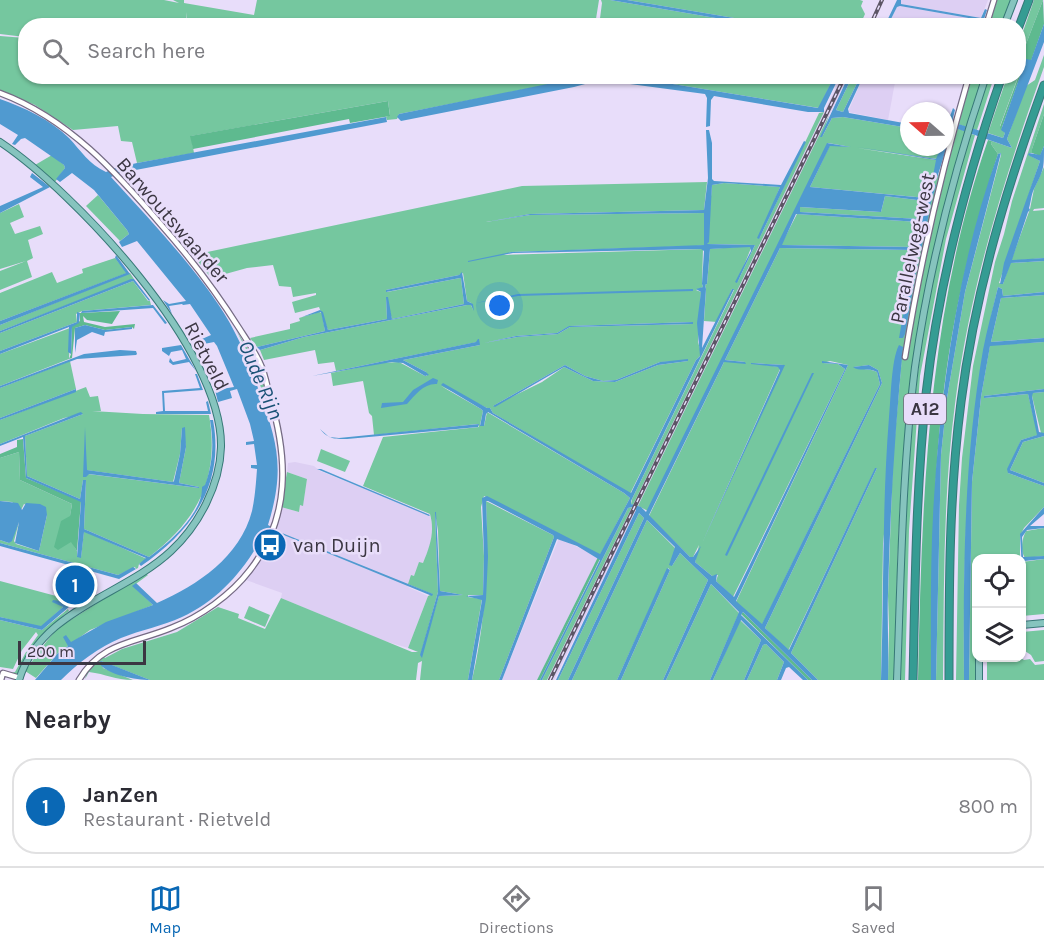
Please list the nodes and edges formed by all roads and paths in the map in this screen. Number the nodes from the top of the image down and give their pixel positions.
1 (994, 0) edge
2 (1014, 0) edge
3 (1029, 0) edge
4 (988, 18) edge
5 (1008, 18) edge
6 (1022, 18) edge
7 (967, 84) edge
8 (984, 84) edge
9 (999, 84) edge
10 (1044, 85) edge
11 (0, 93) edge
12 (0, 142) edge
13 (906, 357) dead end
14 (1044, 623) edge
15 (1026, 625) edge
16 (979, 662) edge
17 (20, 677) edge
18 (1, 680) edge
19 (80, 680) edge
20 (897, 680) edge
21 (913, 680) edge
22 (949, 680) edge
23 (979, 680) edge

1 - 4 street
2 - 5 main road
3 - 6 highway
7 - 13 street, Parallelweg-west
8 - 20 main road
9 - 21 highway, A12
10 - 22 highway, A12
11 - 19 street, Barwoutswaarder
12 - 17 main road, Rietveld
14 - 15 main road
16 - 23 main road
17 - 18 street

